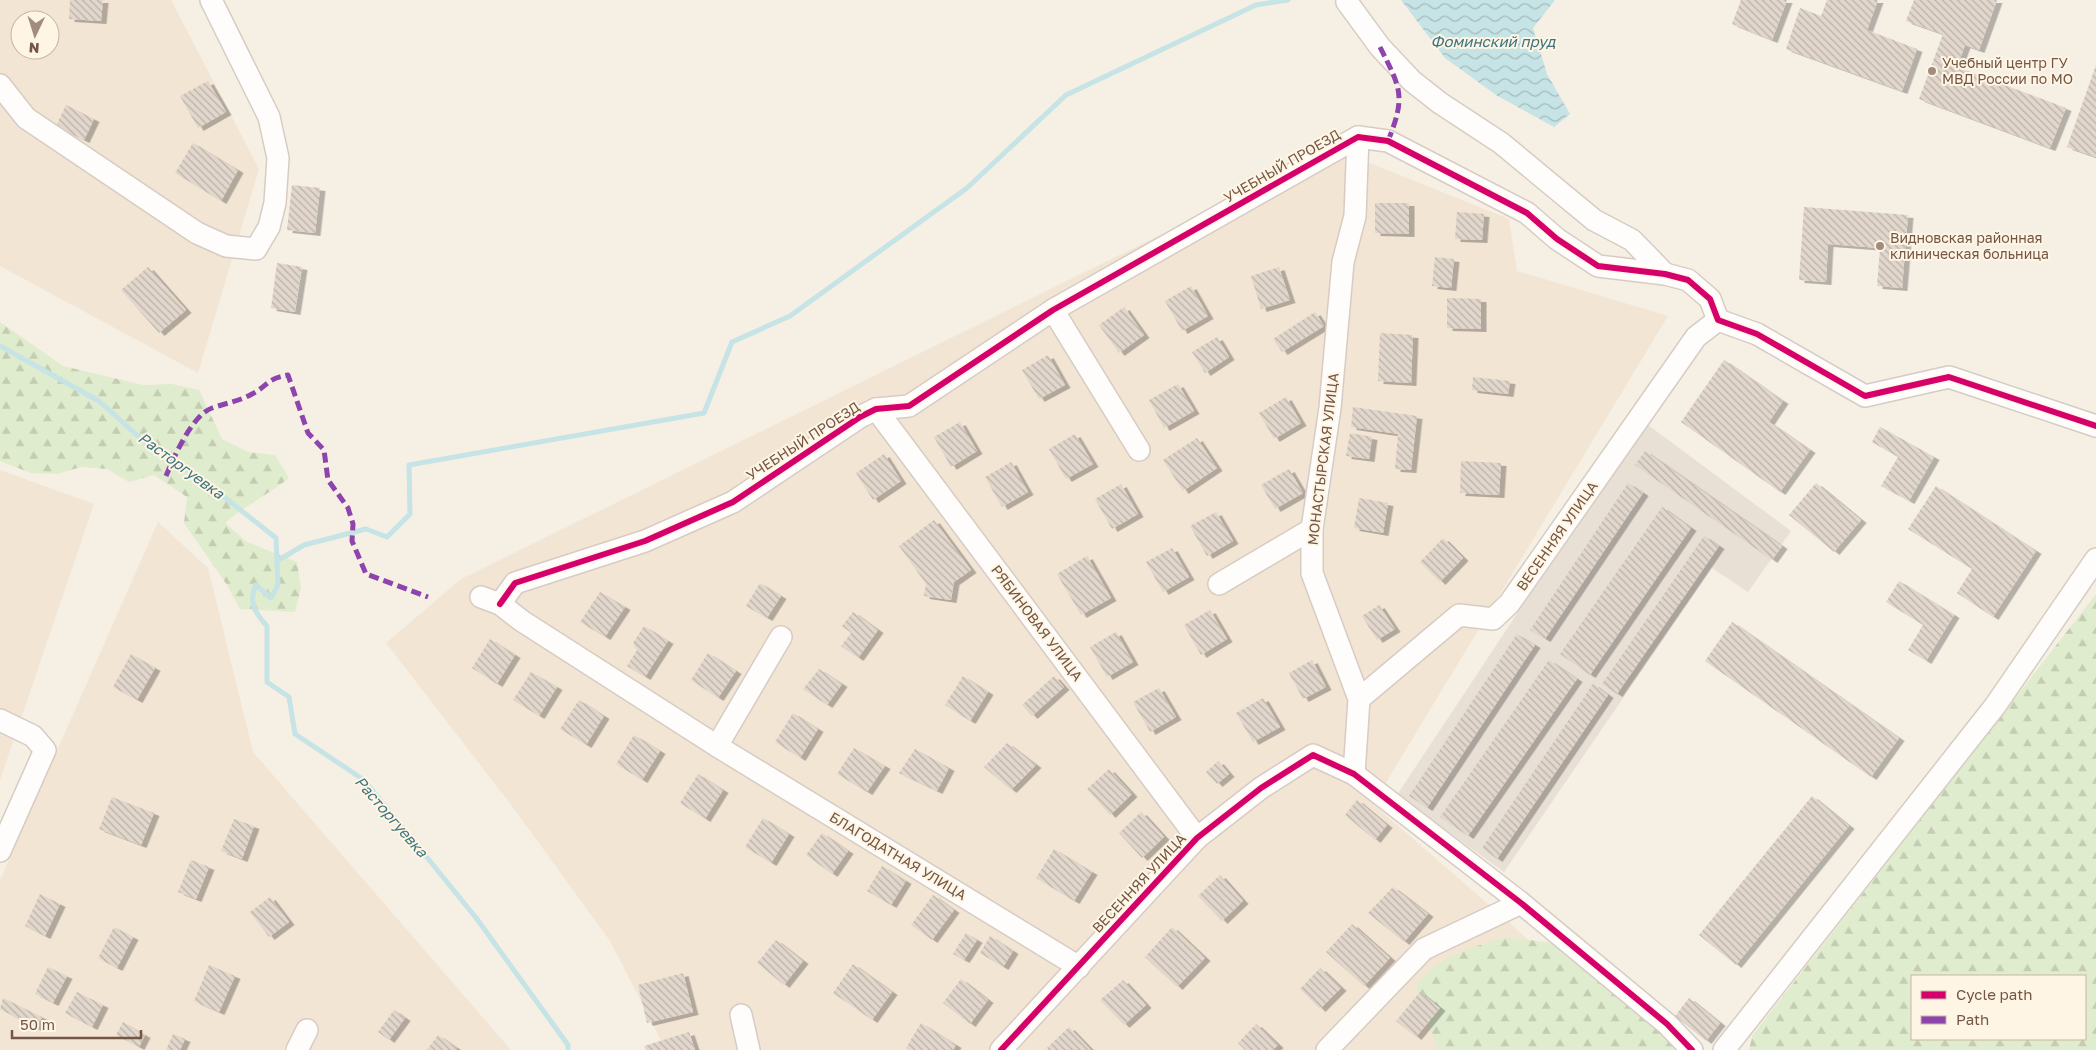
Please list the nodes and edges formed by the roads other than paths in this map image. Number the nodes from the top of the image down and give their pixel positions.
1 (210, 0) edge
2 (1348, 0) edge
3 (0, 85) edge
4 (1358, 137) junction
5 (1665, 274) junction
6 (1053, 310) junction
7 (1718, 320) junction
8 (876, 409) junction
9 (2096, 426) edge
10 (1139, 450) dead end
11 (1312, 529) junction
12 (2096, 559) edge
13 (1219, 584) dead end
14 (491, 601) joint
15 (781, 637) dead end
16 (1359, 699) junction
17 (0, 720) edge
18 (717, 746) junction
19 (1354, 774) junction
20 (1197, 838) junction
21 (0, 851) edge
22 (1521, 903) junction
23 (1079, 967) junction
24 (741, 1015) dead end
25 (307, 1030) dead end
26 (297, 1050) edge
27 (750, 1050) edge
28 (1001, 1050) edge
29 (1327, 1050) edge
30 (1692, 1050) edge
31 (1724, 1050) edge

1 - 3 street
2 - 5 street
4 - 5 street, УЧЕБНЫЙ ПРОЕЗД
4 - 6 street, УЧЕБНЫЙ ПРОЕЗД
4 - 11 street, МОНАСТЫРСКАЯ УЛИЦА
5 - 7 street, УЧЕБНЫЙ ПРОЕЗД
6 - 8 street, УЧЕБНЫЙ ПРОЕЗД
6 - 10 street
7 - 9 street
7 - 16 street, ВЕСЕННЯЯ УЛИЦА
8 - 14 street, УЧЕБНЫЙ ПРОЕЗД
8 - 20 street, РЯБИНОВАЯ УЛИЦА
11 - 13 street
11 - 16 street, МОНАСТЫРСКАЯ УЛИЦА
12 - 31 street
14 - 18 street, БЛАГОДАТНАЯ УЛИЦА
15 - 18 street
16 - 19 street, МОНАСТЫРСКАЯ УЛИЦА
17 - 21 street
18 - 23 street, БЛАГОДАТНАЯ УЛИЦА
19 - 20 street, ВЕСЕННЯЯ УЛИЦА
19 - 22 street
20 - 23 street, ВЕСЕННЯЯ УЛИЦА
22 - 29 street
22 - 30 street
23 - 28 street, ВЕСЕННЯЯ УЛИЦА
24 - 27 street
25 - 26 street

